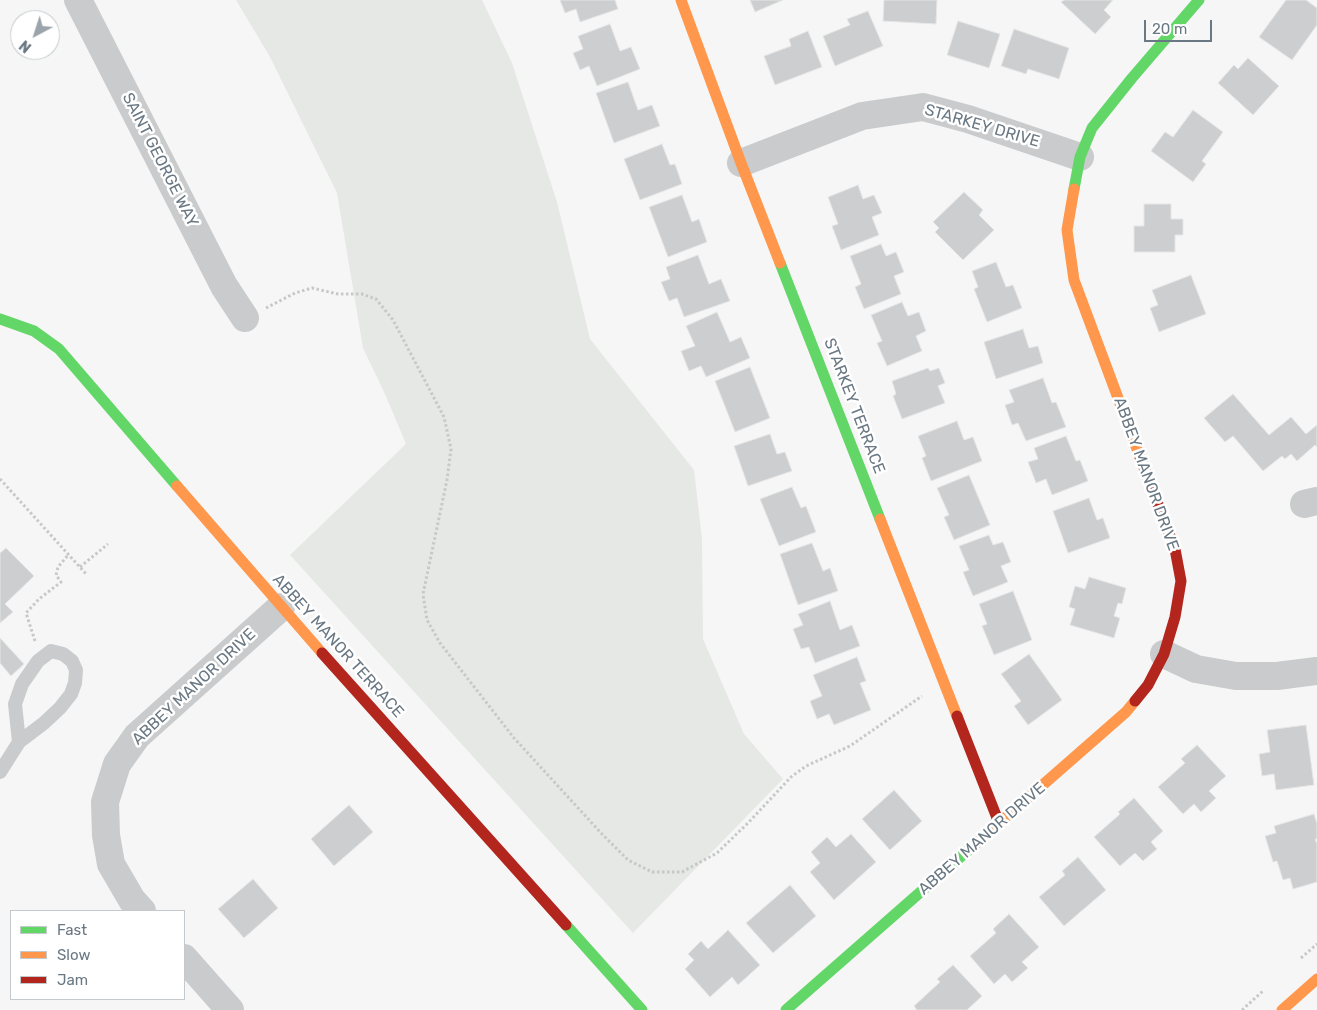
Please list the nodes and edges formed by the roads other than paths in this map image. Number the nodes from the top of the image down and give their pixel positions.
1 (78, 0) edge
2 (681, 0) edge
3 (1199, 0) edge
4 (1080, 157) junction
5 (741, 162) junction
6 (246, 318) road end
7 (0, 319) edge
8 (281, 607) junction
9 (1164, 654) junction
10 (1317, 671) edge
11 (19, 742) junction
12 (0, 772) edge
13 (999, 823) junction
14 (141, 910) edge
15 (185, 959) edge
16 (1317, 979) edge
17 (230, 1010) edge
18 (642, 1010) edge
19 (786, 1010) edge
20 (1282, 1010) edge

1 - 6 street, SAINT GEORGE WAY
2 - 5 street, STARKEY TERRACE
3 - 4 street, ABBEY MANOR DRIVE
4 - 5 street, STARKEY DRIVE
4 - 9 street, ABBEY MANOR DRIVE
5 - 13 street, STARKEY TERRACE
7 - 8 street, ABBEY MANOR TERRACE
8 - 14 street, ABBEY MANOR DRIVE
8 - 18 street, ABBEY MANOR TERRACE
9 - 10 street
9 - 13 street, ABBEY MANOR DRIVE
11 - 11 lane
11 - 12 lane
13 - 19 street, ABBEY MANOR DRIVE
15 - 17 street
16 - 20 street

